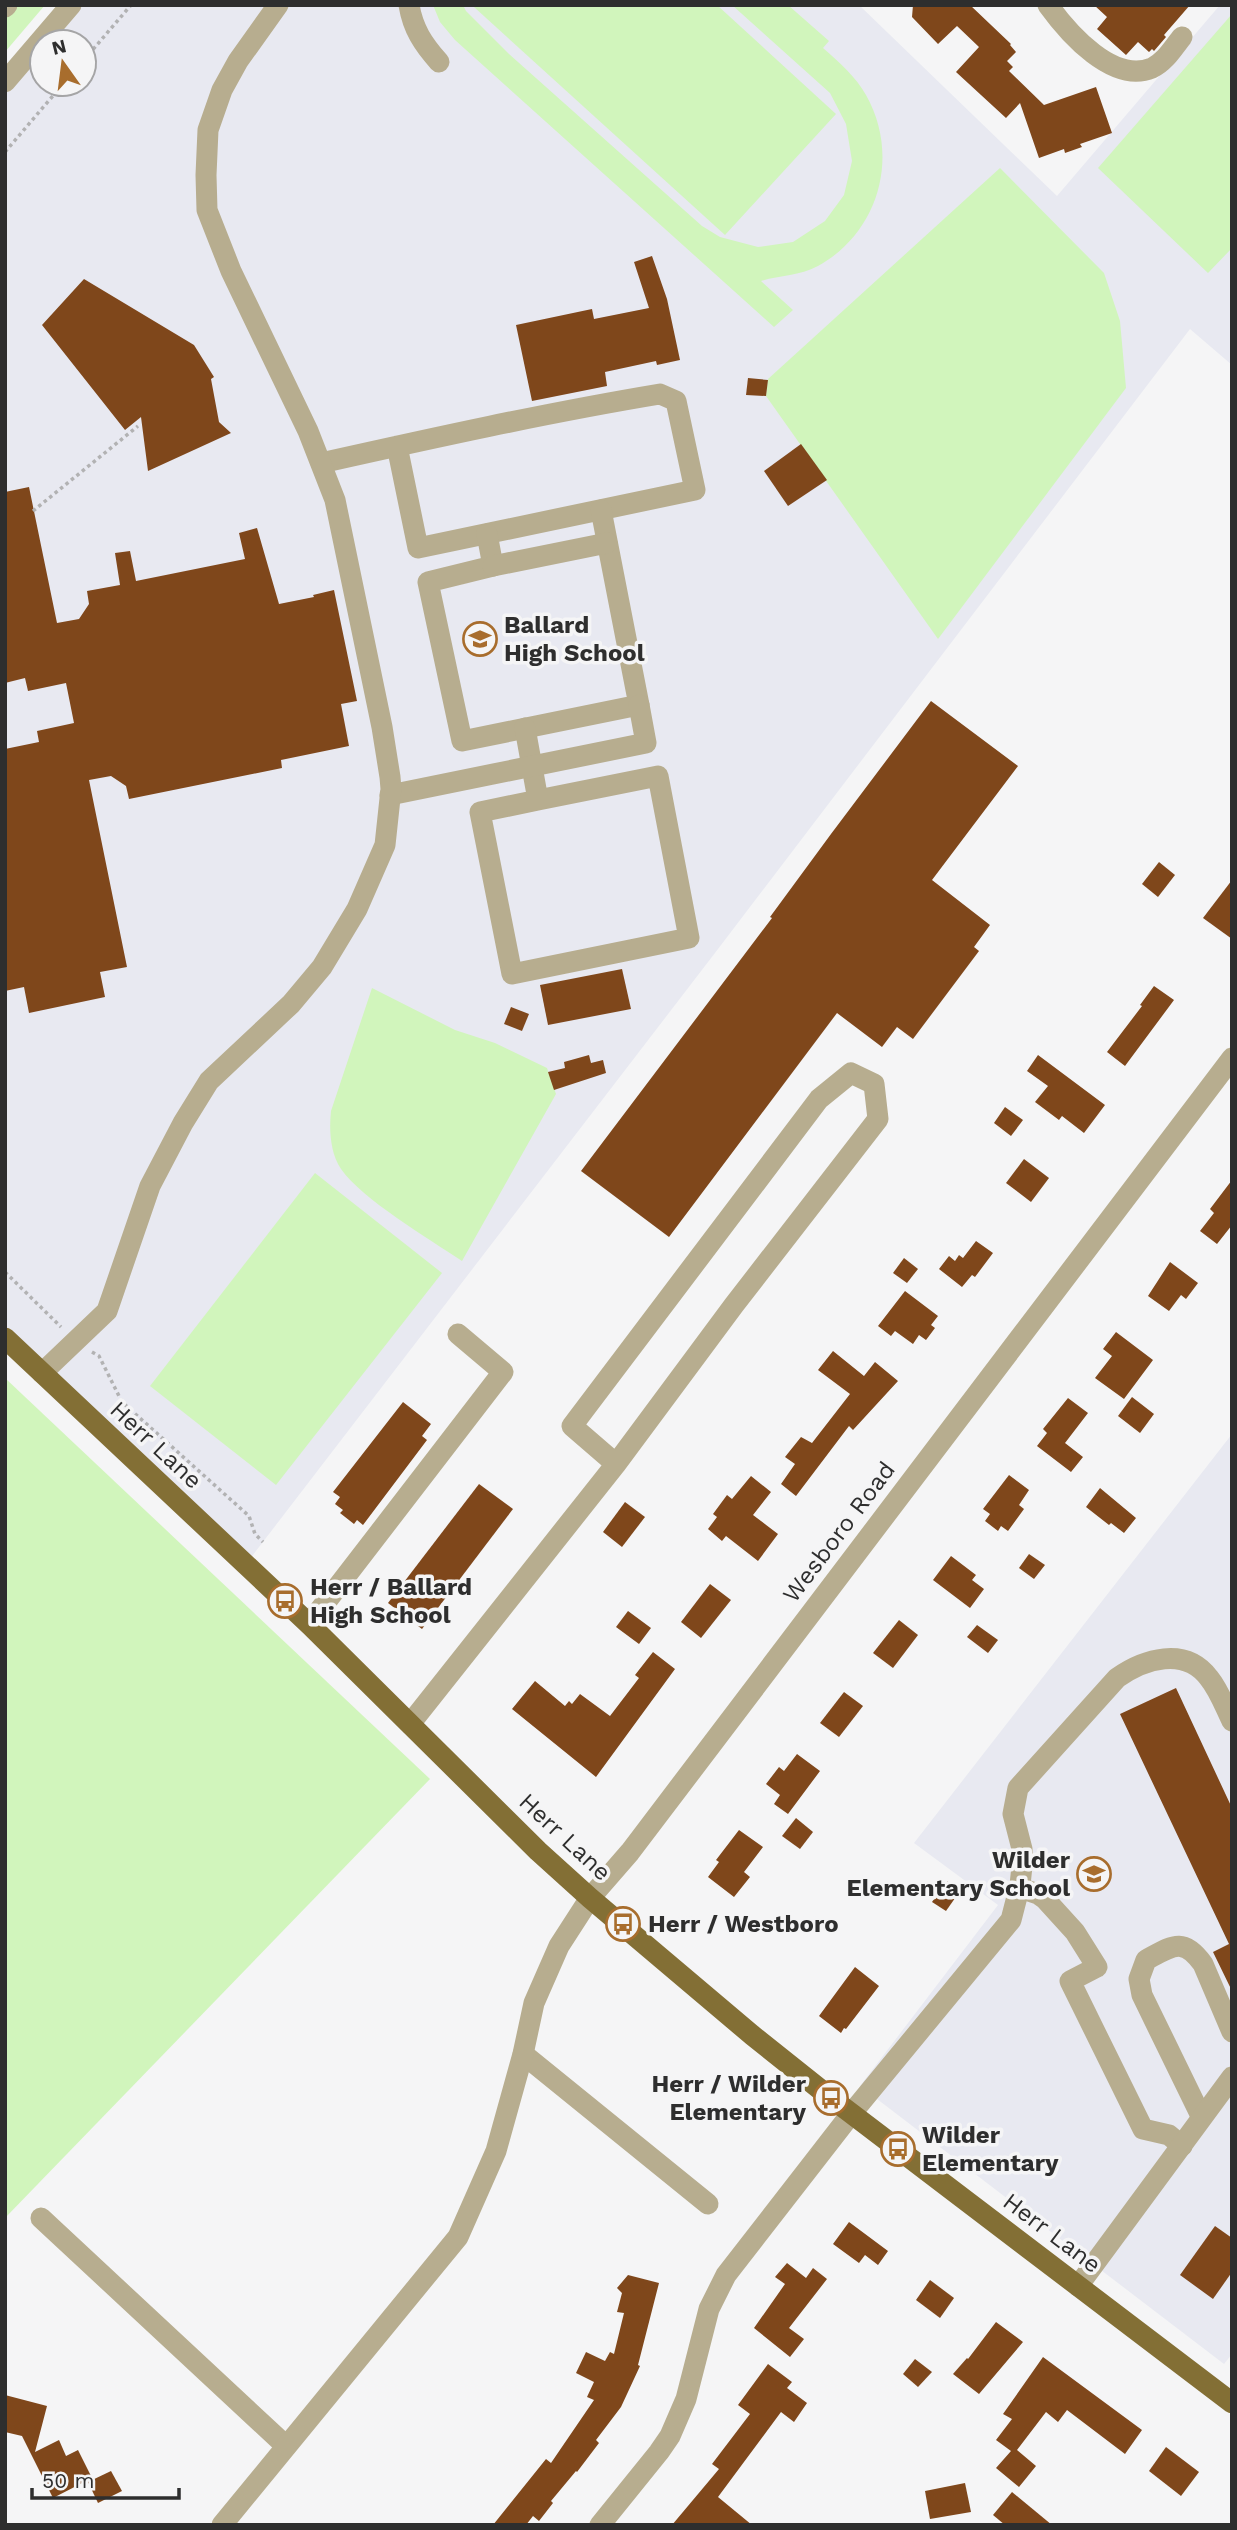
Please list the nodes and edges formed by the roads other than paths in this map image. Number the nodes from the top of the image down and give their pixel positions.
1 (71, 5) edge
2 (278, 5) edge
3 (409, 5) edge
4 (1048, 5) edge
5 (1182, 37) dead end
6 (439, 62) dead end
7 (5, 82) edge
8 (397, 446) junction
9 (321, 463) junction
10 (601, 510) junction
11 (486, 534) junction
12 (607, 543) junction
13 (493, 566) junction
14 (639, 705) junction
15 (525, 728) junction
16 (532, 766) junction
17 (390, 796) junction
18 (538, 800) junction
19 (1232, 1058) edge
20 (458, 1334) dead end
21 (5, 1338) edge
22 (43, 1373) junction
23 (616, 1464) junction
24 (309, 1623) junction
25 (1232, 1721) edge
26 (410, 1724) junction
27 (1020, 1888) junction
28 (590, 1898) junction
29 (1232, 2032) edge
30 (523, 2054) junction
31 (1232, 2077) edge
32 (1204, 2111) junction
33 (851, 2114) junction
34 (1182, 2147) junction
35 (708, 2204) dead end
36 (41, 2218) dead end
37 (1078, 2286) junction
38 (1232, 2403) edge
39 (286, 2446) junction
40 (222, 2525) edge
41 (600, 2525) edge

1 - 7 street
2 - 9 street
3 - 6 street
4 - 5 street
8 - 9 street
8 - 10 street
8 - 11 street
9 - 17 street
10 - 11 street
10 - 12 street
11 - 13 street
12 - 13 street
12 - 14 street
13 - 15 street
14 - 15 street
14 - 16 street
15 - 16 street
16 - 17 street
16 - 18 street
17 - 22 street
18 - 18 street
19 - 28 street, Wesboro Road
20 - 24 street
21 - 22 main road, Herr Lane
22 - 24 main road, Herr Lane
23 - 23 street
23 - 26 street
24 - 26 main road, Herr Lane
25 - 27 street
26 - 28 main road, Herr Lane
27 - 33 street
27 - 34 street
28 - 30 street, Wesboro Road
28 - 33 main road, Herr Lane
29 - 32 street
30 - 35 street
30 - 39 street, Wesboro Road
31 - 32 street
32 - 34 street
33 - 37 main road, Herr Lane
33 - 41 street
34 - 37 street
36 - 39 street
37 - 38 main road, Herr Lane
39 - 40 street, Wesboro Road

